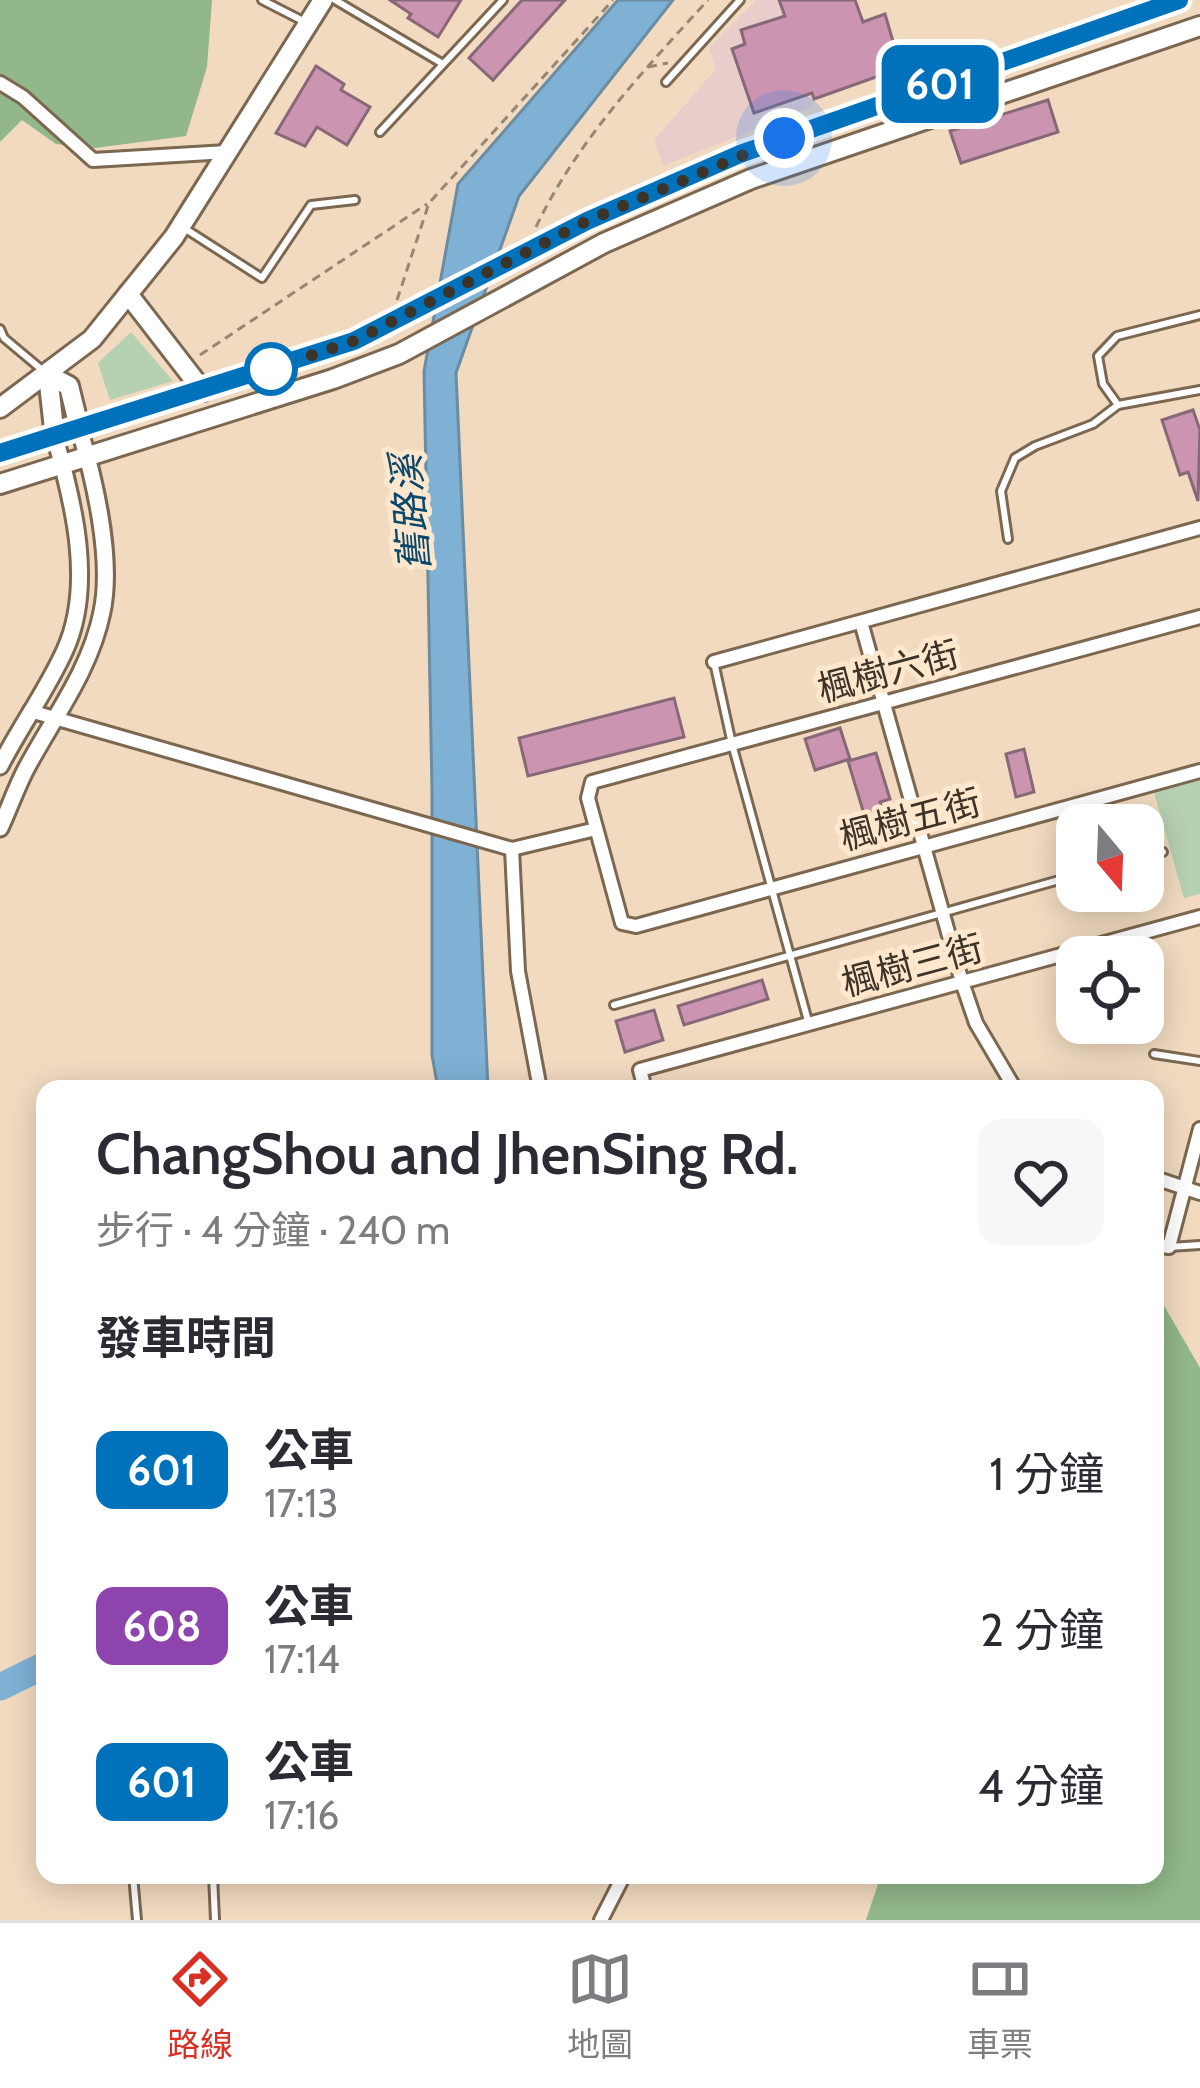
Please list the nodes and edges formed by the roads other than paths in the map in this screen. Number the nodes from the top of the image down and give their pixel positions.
1 (262, 0) edge
2 (323, 0) edge
3 (335, 0) edge
4 (503, 0) edge
5 (740, 0) edge
6 (1180, 0) edge
7 (308, 24) junction
8 (1200, 26) edge
9 (443, 64) junction
10 (0, 82) edge
11 (666, 82) dead end
12 (380, 132) dead end
13 (227, 152) junction
14 (356, 200) dead end
15 (181, 226) junction
16 (128, 294) junction
17 (1200, 314) edge
18 (0, 329) edge
19 (48, 375) junction
20 (1200, 390) edge
21 (203, 391) junction
22 (1118, 405) junction
23 (0, 408) edge
24 (80, 431) junction
25 (55, 438) junction
26 (0, 453) edge
27 (88, 458) junction
28 (63, 466) junction
29 (0, 484) edge
30 (1200, 528) edge
31 (1008, 539) dead end
32 (1200, 617) edge
33 (861, 622) junction
34 (714, 662) joint
35 (884, 703) junction
36 (30, 711) junction
37 (54, 720) junction
38 (732, 744) junction
39 (0, 766) edge
40 (1200, 771) edge
41 (0, 828) edge
42 (596, 829) junction
43 (924, 847) junction
44 (512, 849) junction
45 (1056, 881) edge
46 (773, 888) junction
47 (943, 912) junction
48 (1198, 923) edge
49 (790, 955) junction
50 (962, 982) junction
51 (614, 1005) dead end
52 (809, 1024) junction
53 (1154, 1054) dead end
54 (1200, 1061) edge
55 (538, 1080) edge
56 (643, 1080) edge
57 (1010, 1080) edge
58 (1200, 1129) edge
59 (1164, 1181) edge
60 (1193, 1191) edge
61 (1164, 1242) edge
62 (1200, 1245) edge
63 (1164, 1246) edge
64 (134, 1884) edge
65 (213, 1884) edge
66 (619, 1884) edge
67 (137, 1920) edge
68 (215, 1920) edge
69 (601, 1920) edge

1 - 7 lane
2 - 7 main road
3 - 9 lane
4 - 9 lane
5 - 11 lane
6 - 21 main road
7 - 13 main road
8 - 27 main road
9 - 12 lane
10 - 13 street
13 - 15 main road
14 - 15 lane
15 - 16 main road
16 - 19 main road
16 - 21 main road
17 - 22 lane
18 - 19 lane
19 - 23 main road
19 - 24 main road
19 - 25 main road
20 - 22 lane
21 - 24 main road
22 - 31 lane
24 - 25 main road
24 - 27 street
25 - 26 main road
25 - 28 street
27 - 28 main road
27 - 37 street
28 - 29 main road
28 - 36 street
30 - 33 street
32 - 35 street, 楓樹六街
33 - 34 street
33 - 35 street
34 - 38 lane
35 - 38 street, 楓樹六街
35 - 43 street
36 - 37 street
36 - 39 street
37 - 41 street
37 - 44 street
38 - 42 street, 楓樹六街
38 - 46 lane
40 - 43 street, 楓樹五街
42 - 44 street
42 - 46 street, 楓樹五街
43 - 46 street, 楓樹五街
43 - 47 street
44 - 55 street
45 - 47 lane
46 - 49 lane
47 - 49 lane
47 - 50 street
48 - 50 street, 楓樹三街
49 - 51 lane
49 - 52 lane
50 - 52 street, 楓樹三街
50 - 57 street
52 - 56 street, 楓樹三街
53 - 54 lane
58 - 60 street
59 - 60 street
60 - 61 street
62 - 63 lane
64 - 67 lane
65 - 68 lane
66 - 69 street

